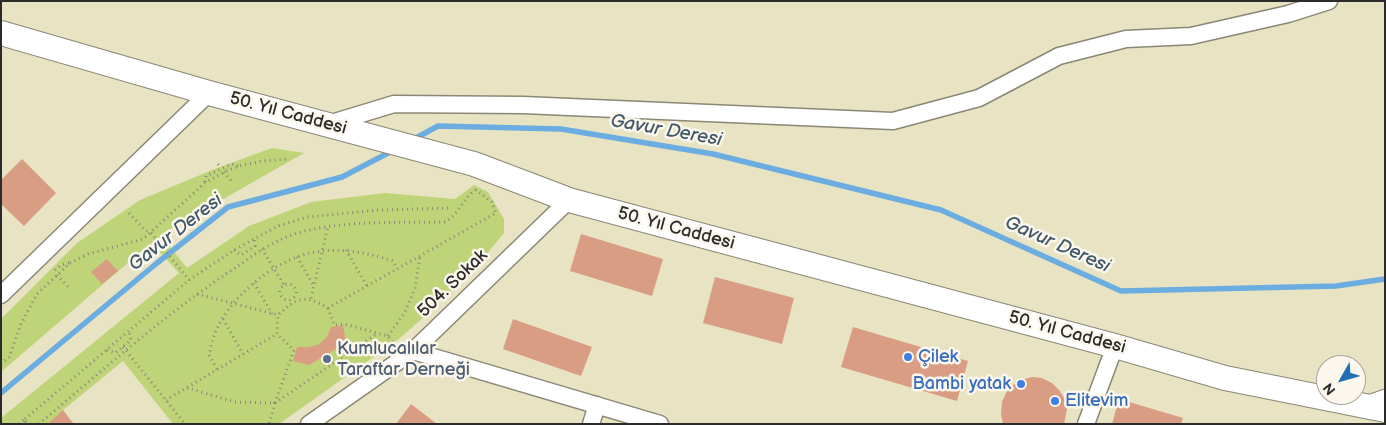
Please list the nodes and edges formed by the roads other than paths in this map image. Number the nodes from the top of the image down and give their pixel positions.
1 (1329, 1) edge
2 (1, 33) edge
3 (209, 93) junction
4 (328, 124) junction
5 (569, 200) junction
6 (1, 295) edge
7 (1115, 346) junction
8 (408, 354) junction
9 (1385, 394) edge
10 (1316, 396) edge
11 (1366, 401) edge
12 (1358, 405) edge
13 (1361, 405) edge
14 (597, 406) junction
15 (1385, 410) edge
16 (1385, 422) edge
17 (309, 424) edge
18 (591, 424) edge
19 (660, 424) edge
20 (1086, 424) edge

1 - 4 street
2 - 3 main road, 50. Yıl Caddesi
3 - 4 main road, 50. Yıl Caddesi
3 - 6 street
4 - 5 main road, 50. Yıl Caddesi
5 - 7 main road, 50. Yıl Caddesi
5 - 8 street, 504. Sokak
7 - 10 main road, 50. Yıl Caddesi
7 - 20 street
8 - 14 street
8 - 17 street, 504. Sokak
9 - 11 lane
12 - 16 main road, 50. Yıl Caddesi
13 - 15 main road, 50. Yıl Caddesi
14 - 18 street
14 - 19 street

